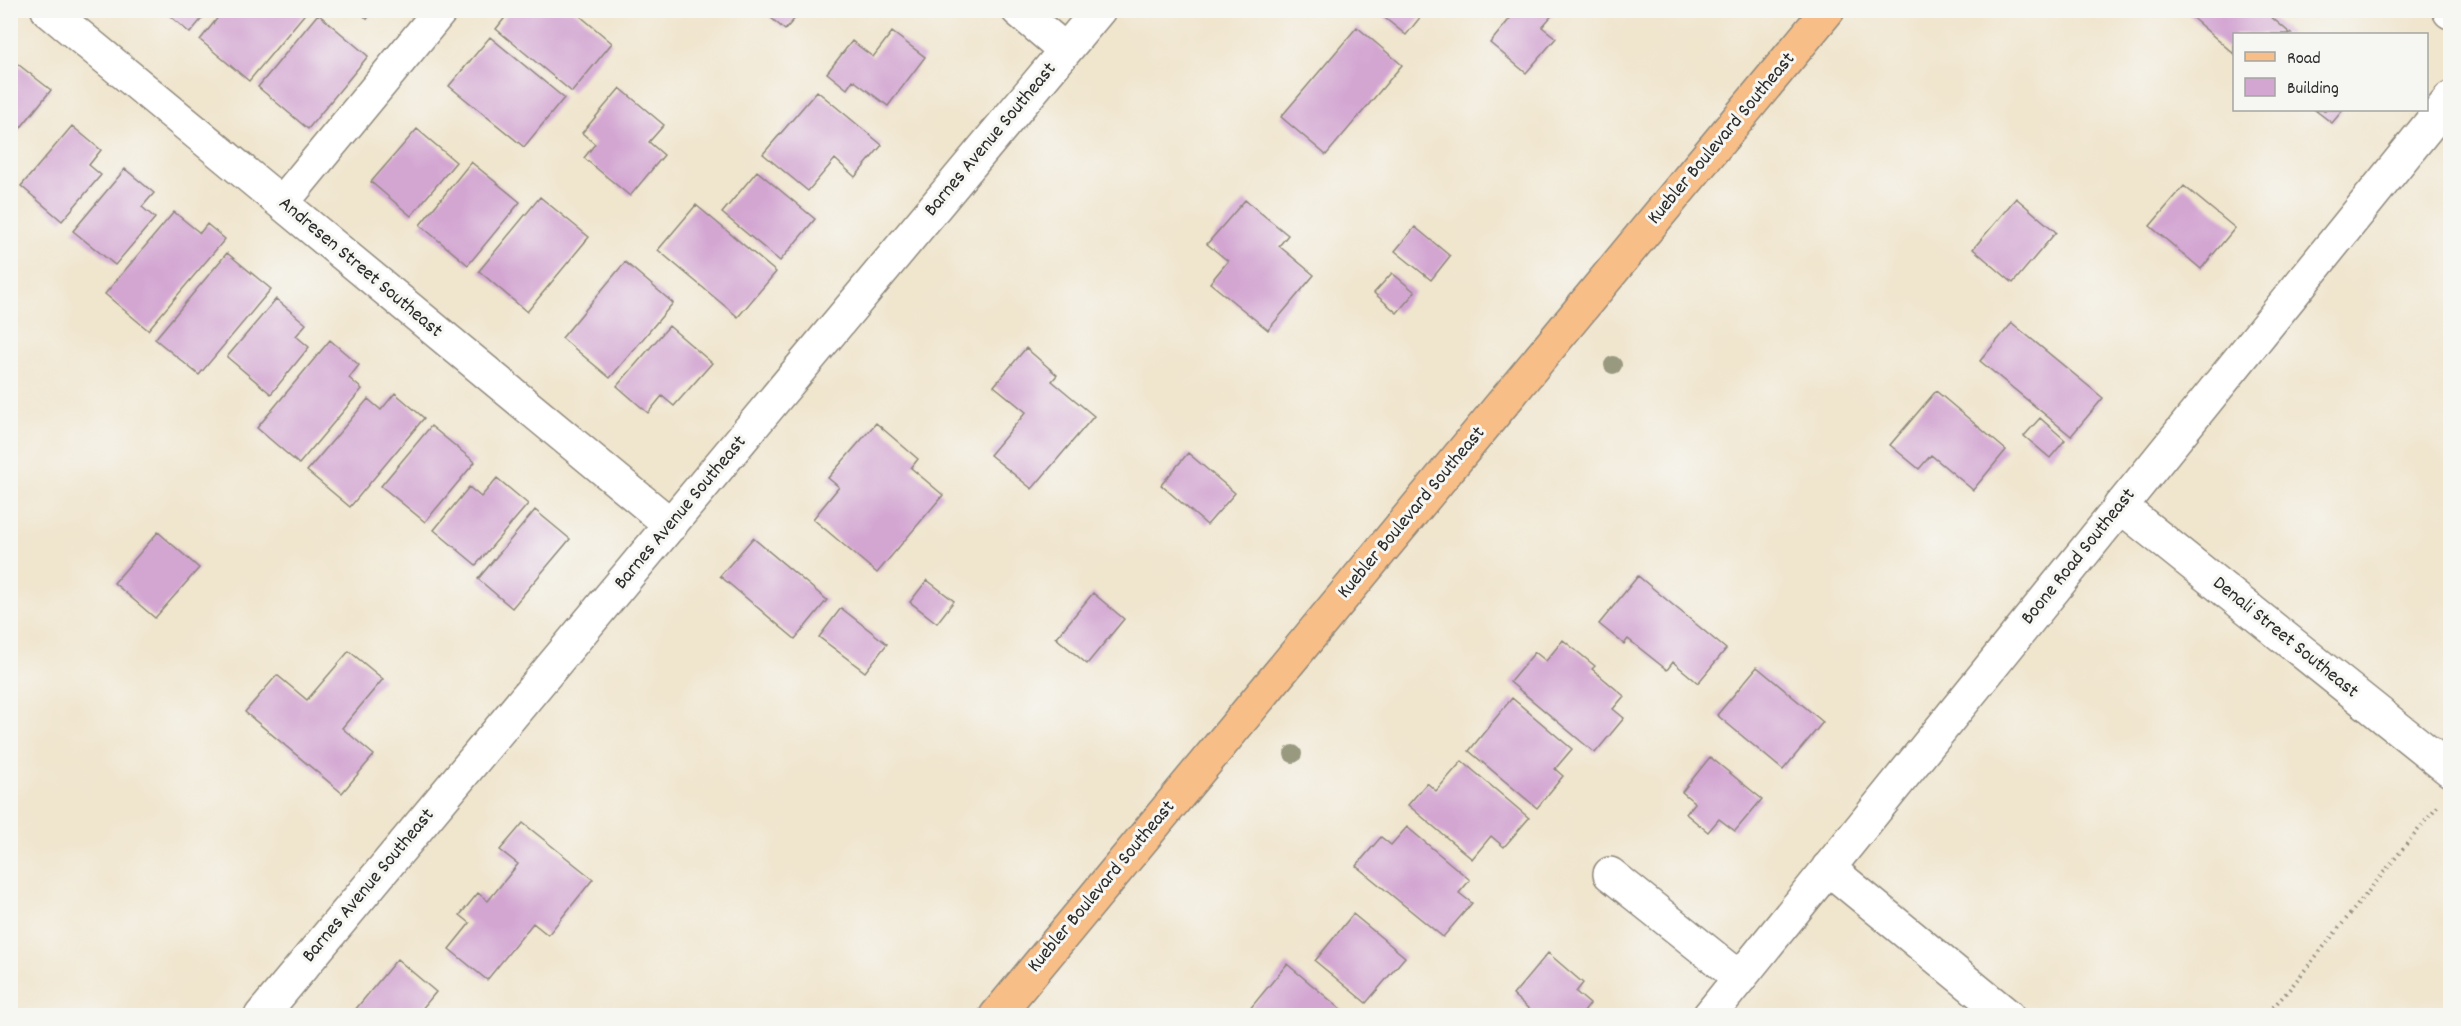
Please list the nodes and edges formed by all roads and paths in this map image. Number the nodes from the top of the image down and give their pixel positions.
1 (48, 10) edge
2 (441, 10) edge
3 (1017, 10) edge
4 (1099, 10) edge
5 (1828, 10) edge
6 (1065, 50) junction
7 (2451, 99) edge
8 (282, 203) junction
9 (2120, 506) junction
10 (671, 525) junction
11 (2447, 784) edge
12 (1828, 868) junction
13 (1610, 874) dead end
14 (1740, 978) junction
15 (261, 1016) edge
16 (996, 1016) edge
17 (1709, 1016) edge
18 (2008, 1016) edge
19 (2265, 1016) edge

1 - 8 street, Andresen Street Southeast
2 - 8 street
3 - 6 street
4 - 6 street, Barnes Avenue Southeast
5 - 16 main road, Kuebler Boulevard Southeast
6 - 10 street, Barnes Avenue Southeast
7 - 9 street, Boone Road Southeast
8 - 10 street, Andresen Street Southeast
9 - 11 street, Denali Street Southeast
9 - 12 street, Boone Road Southeast
10 - 15 street, Barnes Avenue Southeast
11 - 19 path
12 - 14 street, Boone Road Southeast
12 - 18 street
13 - 14 street
14 - 17 street, Boone Road Southeast

